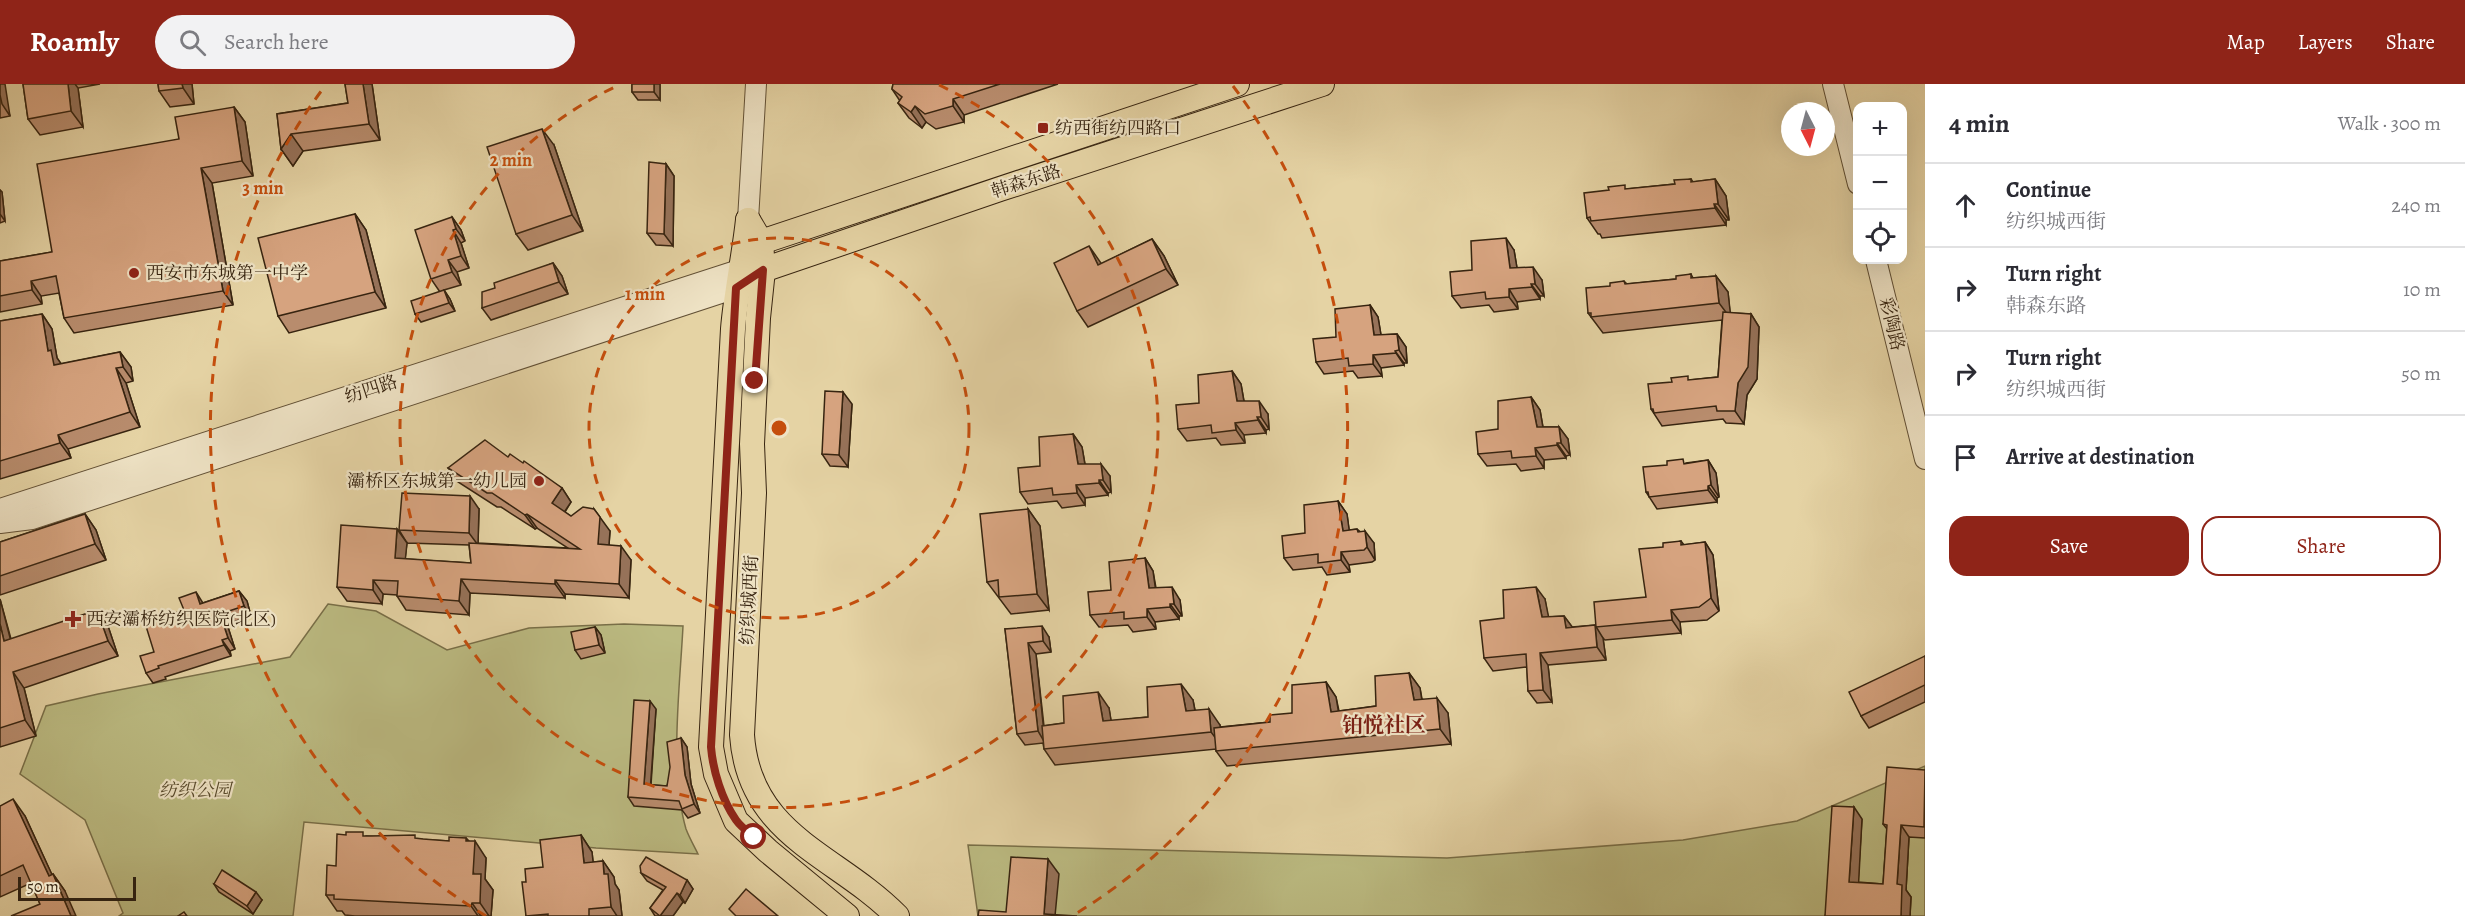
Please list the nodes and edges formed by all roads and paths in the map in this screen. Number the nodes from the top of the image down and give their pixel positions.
1 (756, 84) edge
2 (1237, 84) edge
3 (1322, 84) edge
4 (1833, 84) edge
5 (1853, 167) edge
6 (748, 220) junction
7 (761, 242) junction
8 (1877, 264) edge
9 (747, 276) junction
10 (1925, 459) edge
11 (0, 509) edge
12 (0, 523) edge
13 (847, 916) edge
14 (897, 916) edge

1 - 6 street, 纺织城西街
2 - 7 main road, 韩森东路
3 - 9 main road, 韩森东路
4 - 5 street
6 - 7 main road, 纺织城西街
6 - 9 main road, 纺织城西街
7 - 9 main road, 纺织城西街
8 - 10 street, 彩陶路
9 - 11 street, 纺四路
9 - 12 street, 纺四路
9 - 13 main road, 纺织城西街
9 - 14 main road, 纺织城西街

